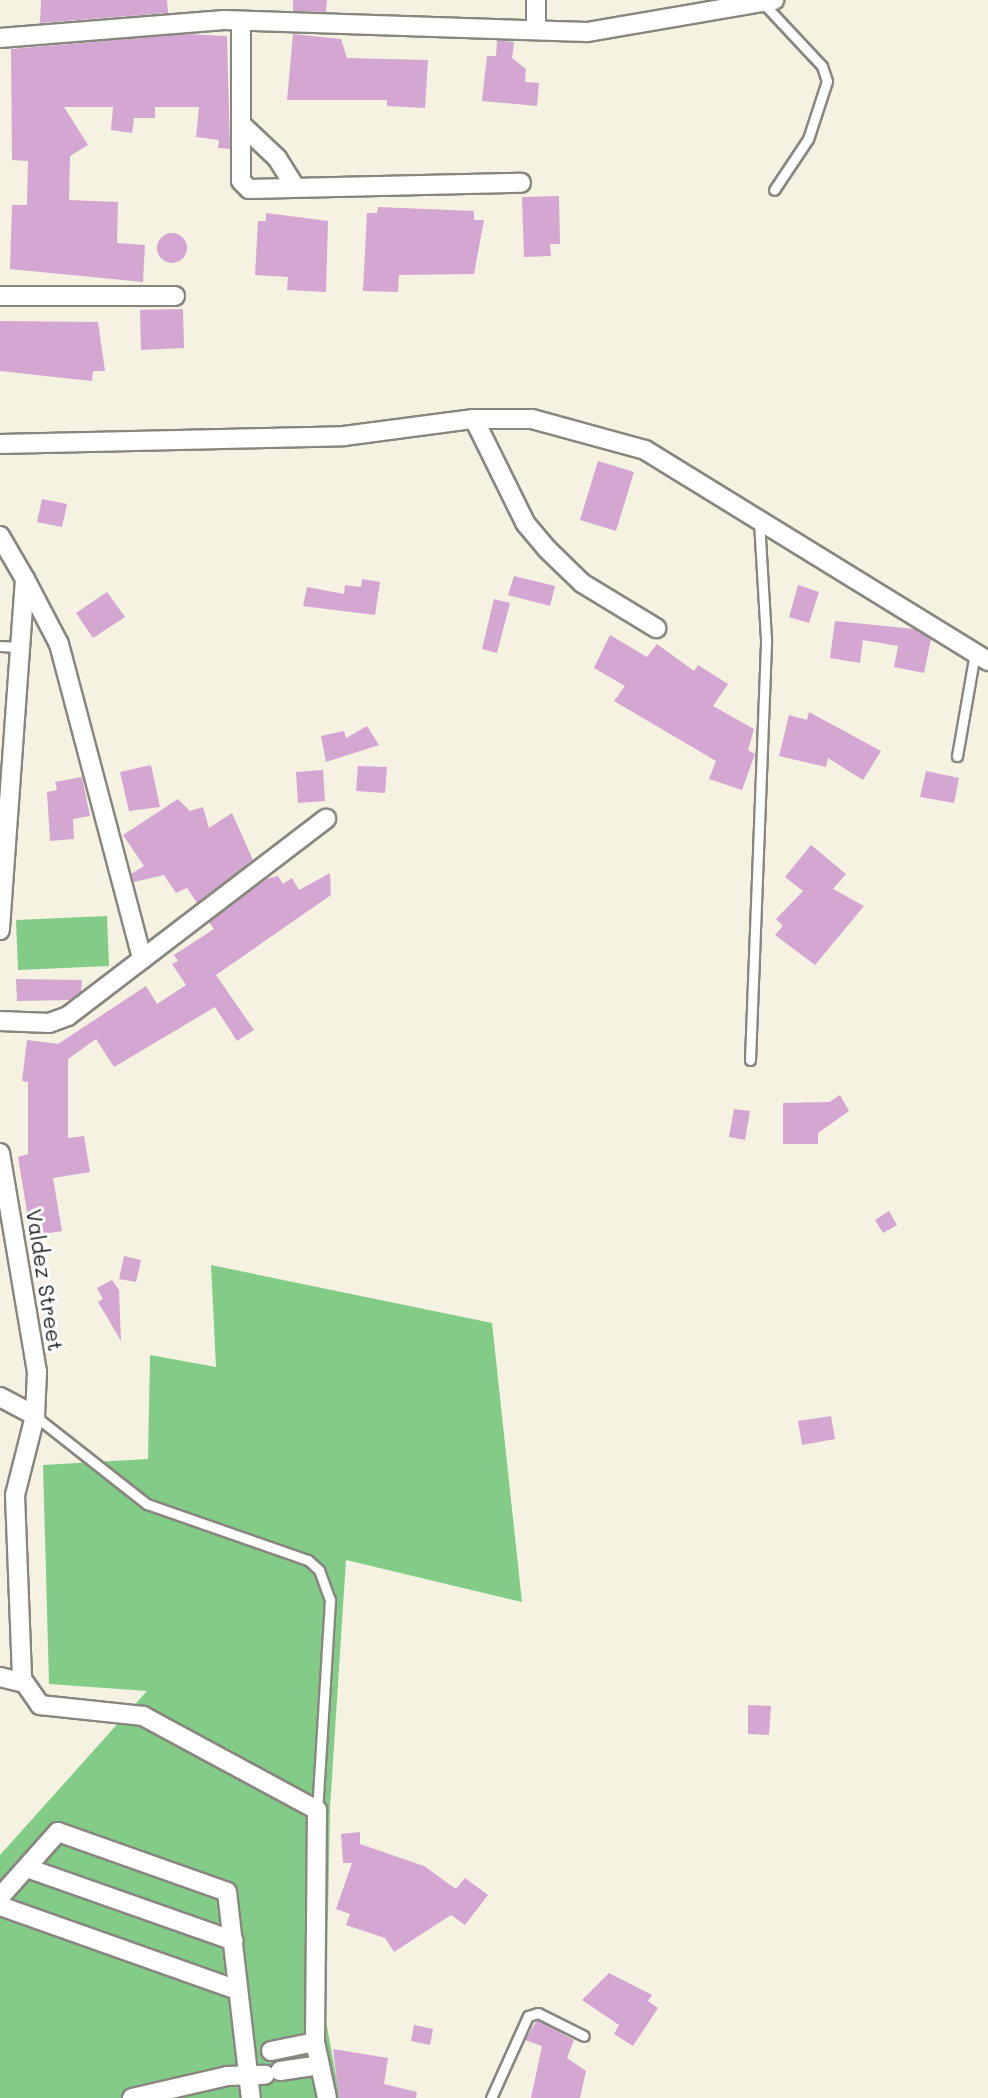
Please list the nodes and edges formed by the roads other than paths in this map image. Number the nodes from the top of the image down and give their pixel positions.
1 (536, 0) edge
2 (768, 1) edge
3 (241, 21) junction
4 (536, 28) junction
5 (0, 38) edge
6 (243, 126) junction
7 (521, 183) dead end
8 (295, 187) junction
9 (774, 190) dead end
10 (0, 296) edge
11 (175, 296) dead end
12 (474, 419) junction
13 (0, 444) edge
14 (758, 521) junction
15 (0, 536) edge
16 (25, 579) junction
17 (656, 628) dead end
18 (0, 646) edge
19 (24, 648) junction
20 (982, 657) edge
21 (957, 756) dead end
22 (326, 819) dead end
23 (0, 930) edge
24 (142, 959) junction
25 (0, 1021) edge
26 (750, 1060) dead end
27 (0, 1153) edge
28 (0, 1397) edge
29 (35, 1416) junction
30 (0, 1677) edge
31 (24, 1683) junction
32 (317, 1810) junction
33 (27, 1868) junction
34 (0, 1897) edge
35 (0, 1906) edge
36 (234, 1941) junction
37 (237, 1990) junction
38 (584, 2036) dead end
39 (315, 2042) junction
40 (261, 2065) junction
41 (320, 2065) junction
42 (132, 2098) edge
43 (251, 2098) edge
44 (327, 2098) edge
45 (491, 2098) edge

1 - 4 street
2 - 4 street
2 - 9 lane
3 - 4 street
3 - 5 street
3 - 6 street
6 - 8 street
6 - 8 street
7 - 8 street
10 - 11 street
12 - 13 street
12 - 14 street
12 - 17 street
14 - 20 street
14 - 26 lane
15 - 16 street
16 - 19 street
16 - 24 street
18 - 19 lane
19 - 23 street
20 - 21 lane
22 - 24 street
24 - 25 street
27 - 29 street, Valdez Street
28 - 29 street
29 - 31 street, Valdez Street
29 - 32 lane
30 - 31 street
31 - 32 street
32 - 39 street
33 - 34 street
33 - 36 street
33 - 36 street
35 - 37 street
36 - 37 street
37 - 40 street
38 - 45 lane
39 - 40 street
39 - 41 street
40 - 41 street
40 - 42 street
40 - 43 street
41 - 44 street

